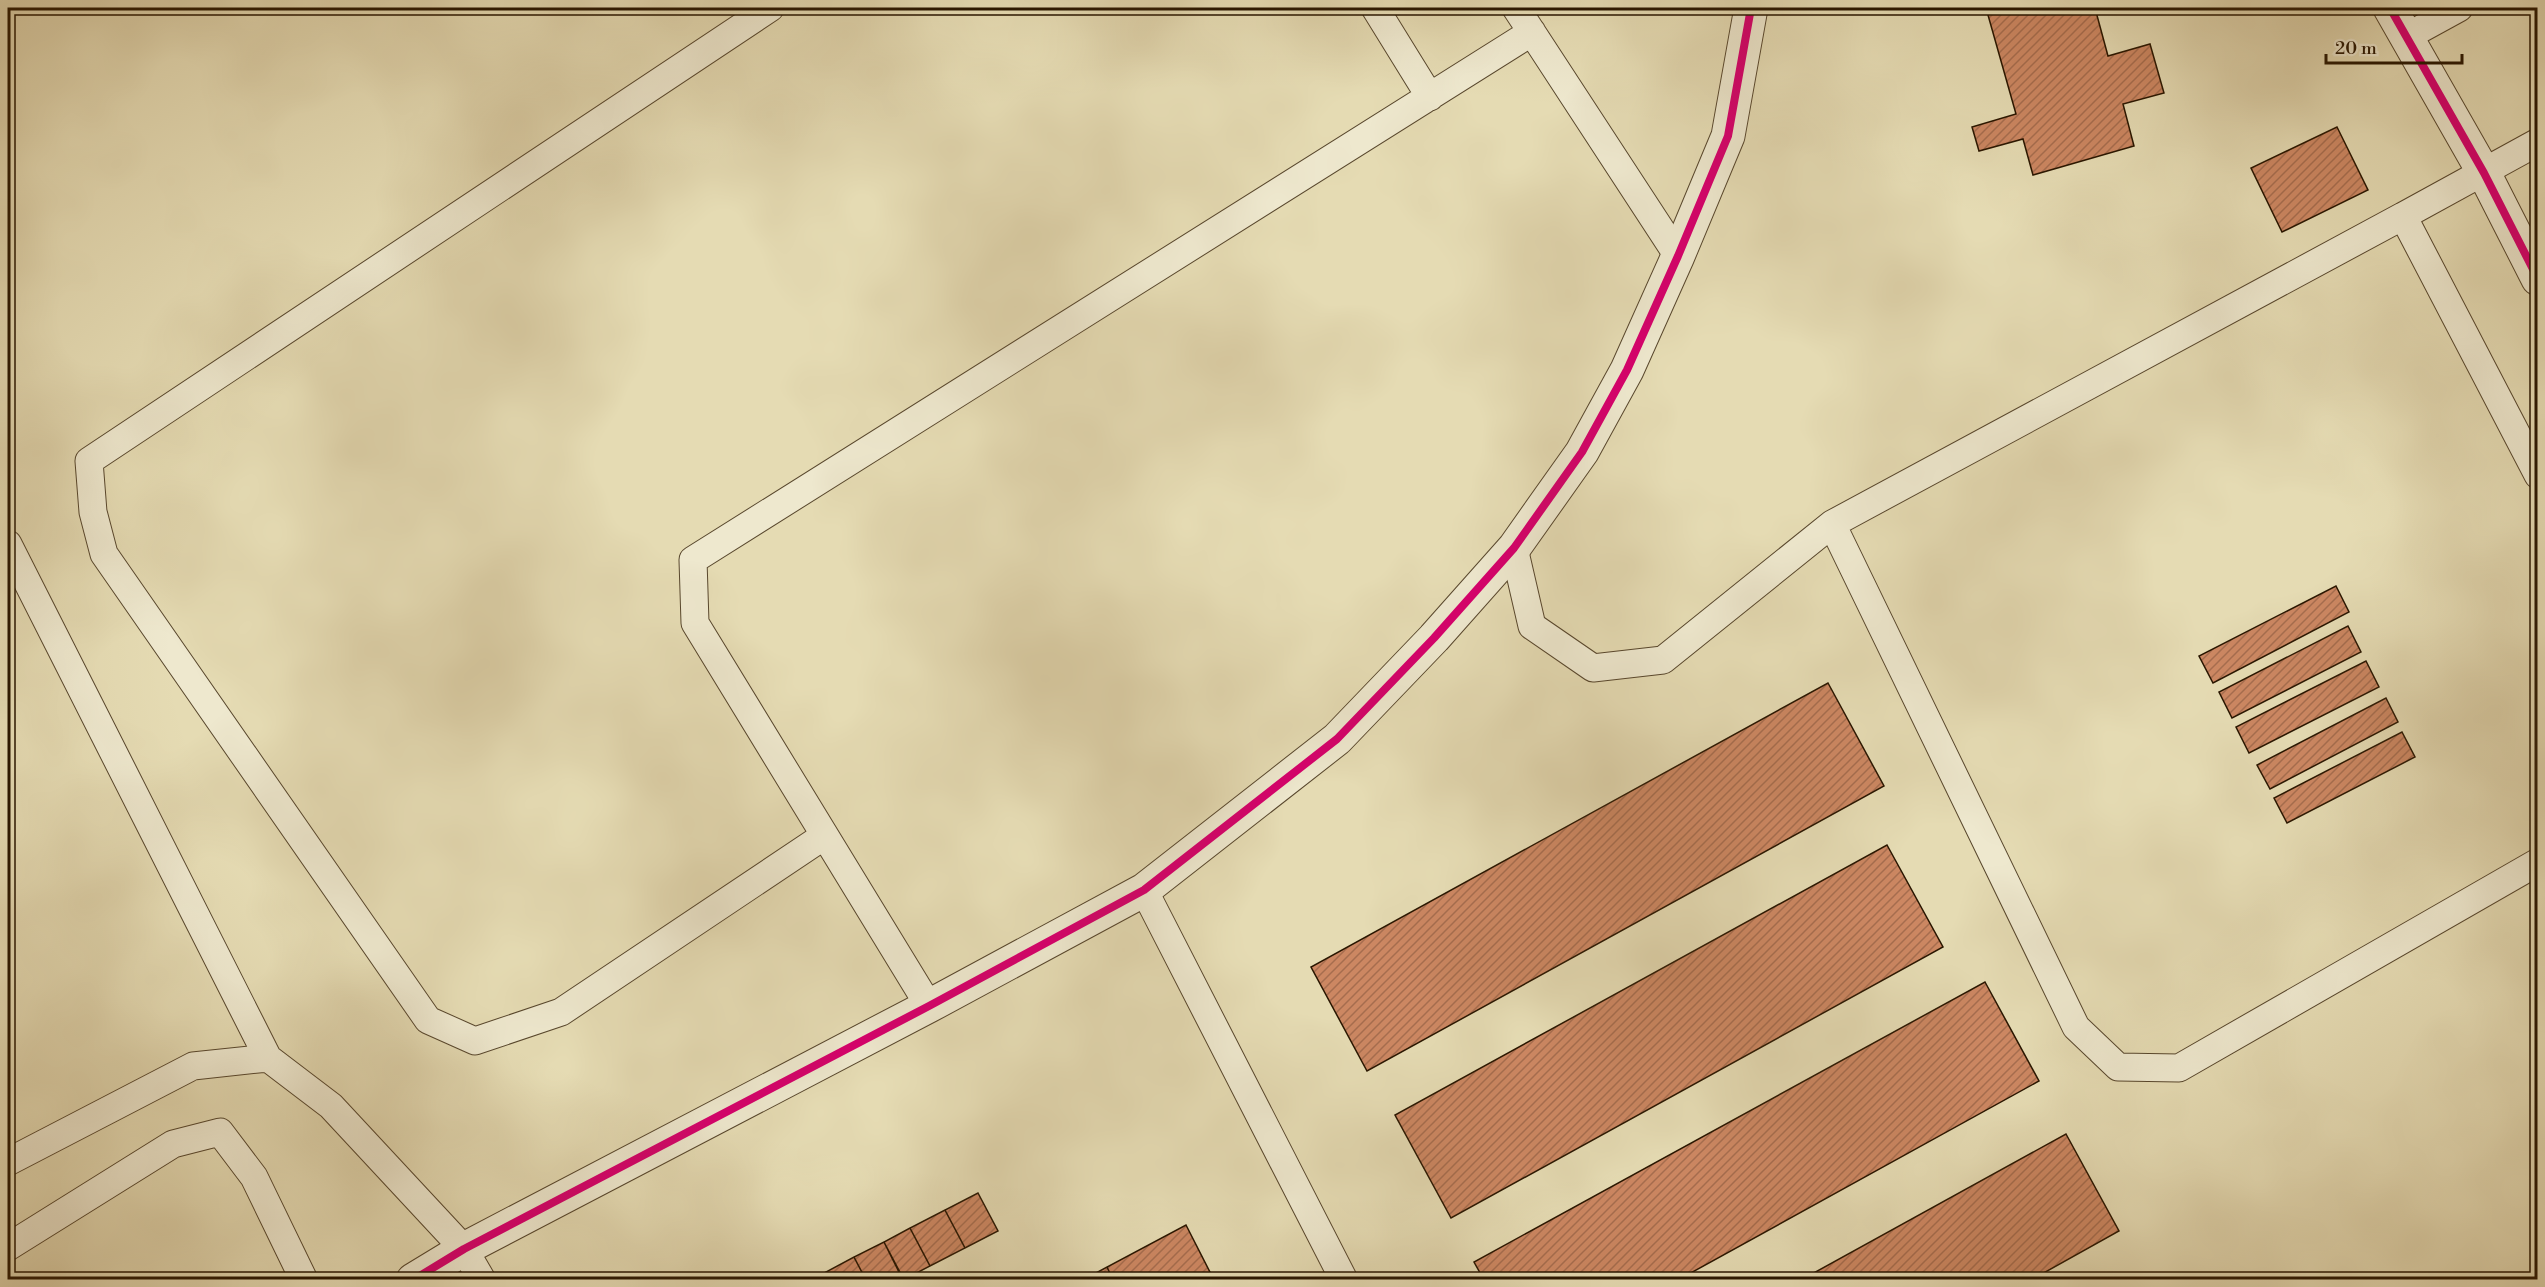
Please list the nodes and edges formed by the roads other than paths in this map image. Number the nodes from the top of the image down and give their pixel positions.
1 (770, 8) edge
2 (1375, 8) edge
3 (1516, 8) edge
4 (1751, 8) edge
5 (2390, 8) edge
6 (2459, 8) edge
7 (1532, 32) junction
8 (2406, 37) junction
9 (1430, 97) junction
10 (2538, 142) edge
11 (2484, 173) junction
12 (2403, 216) junction
13 (1678, 256) junction
14 (2538, 279) edge
15 (2538, 475) edge
16 (1832, 524) junction
17 (8, 544) edge
18 (1514, 548) junction
19 (824, 836) junction
20 (2538, 862) edge
21 (1144, 890) junction
22 (929, 1006) junction
23 (268, 1058) junction
24 (8, 1162) edge
25 (8, 1247) edge
26 (464, 1250) junction
27 (304, 1280) edge
28 (413, 1280) edge
29 (482, 1280) edge
30 (1344, 1280) edge

1 - 19 lane
2 - 9 lane
3 - 7 lane
4 - 13 street
5 - 8 street
6 - 8 lane
7 - 9 lane
7 - 13 lane
8 - 11 street
9 - 19 lane
10 - 11 lane
11 - 12 lane
11 - 14 street
12 - 15 lane
12 - 16 lane
13 - 18 street
16 - 18 lane
16 - 20 lane
17 - 23 lane
18 - 21 street
19 - 22 lane
21 - 22 street
21 - 30 lane
22 - 26 street
23 - 24 lane
23 - 26 lane
25 - 27 lane
26 - 28 street
26 - 29 lane

